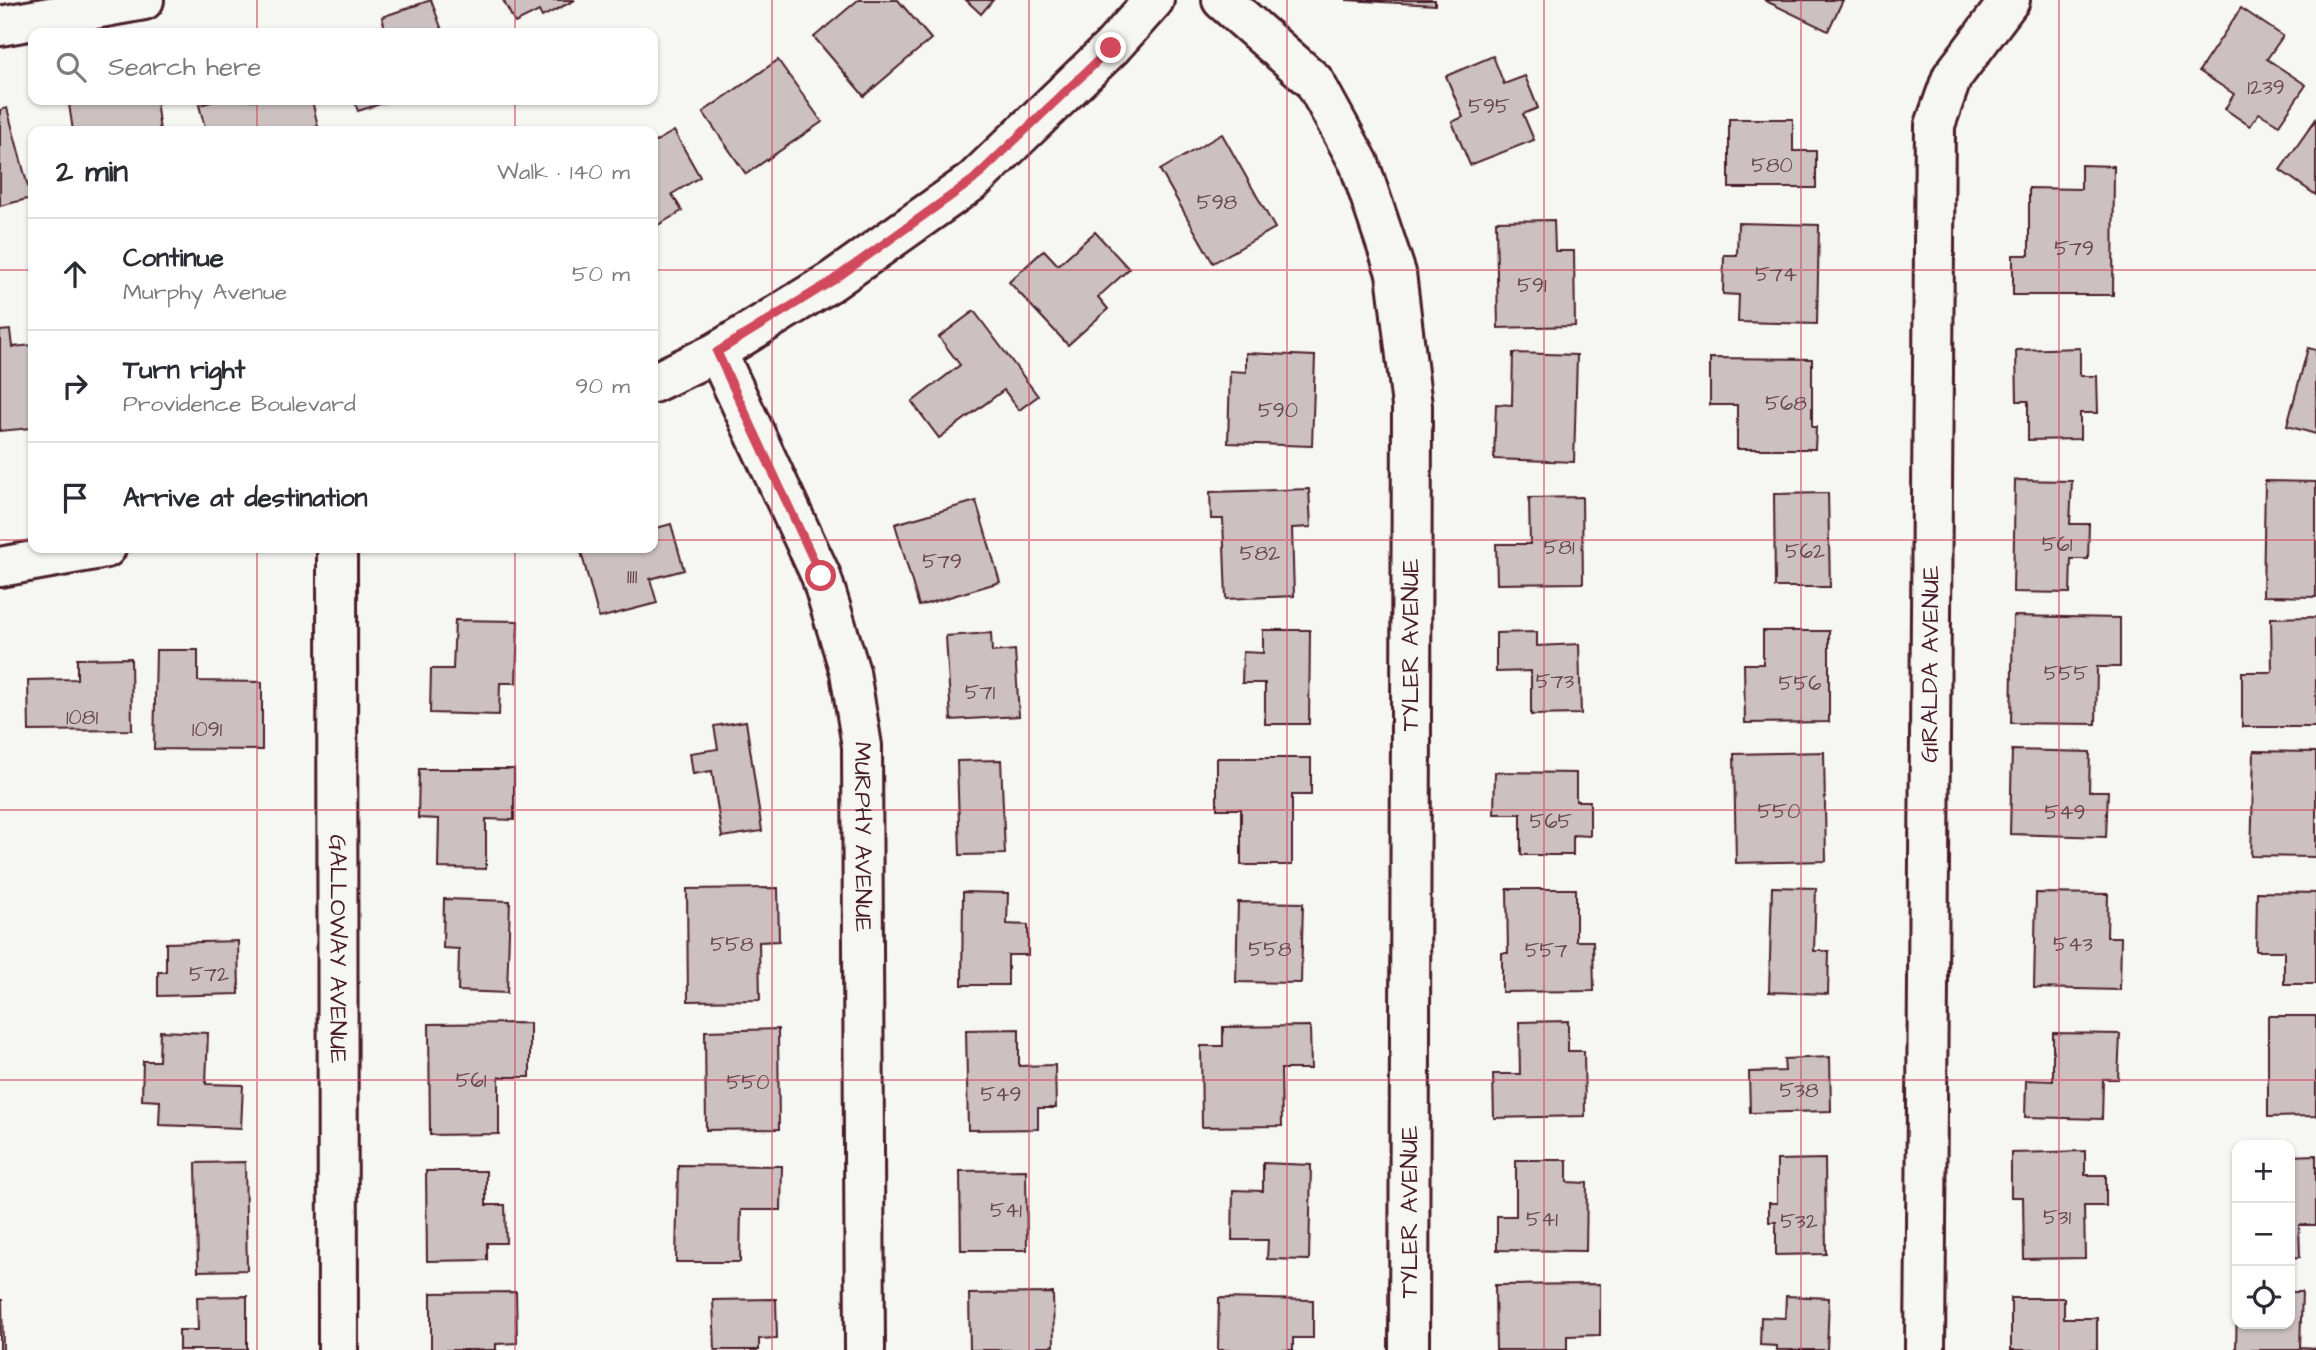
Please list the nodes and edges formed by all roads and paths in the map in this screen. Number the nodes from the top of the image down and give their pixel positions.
1 (145, 0) edge
2 (1154, 0) edge
3 (1222, 0) edge
4 (2010, 0) edge
5 (0, 26) edge
6 (717, 352) junction
7 (658, 381) edge
8 (78, 553) edge
9 (337, 553) edge
10 (0, 567) edge
11 (338, 1350) edge
12 (865, 1350) edge
13 (1409, 1350) edge
14 (1925, 1350) edge

1 - 5 street
2 - 6 street
3 - 13 street, TYLER AVENUE
4 - 14 street, GIRALDA AVENUE
6 - 7 street
6 - 12 street, MURPHY AVENUE
8 - 10 street
9 - 11 street, GALLOWAY AVENUE

